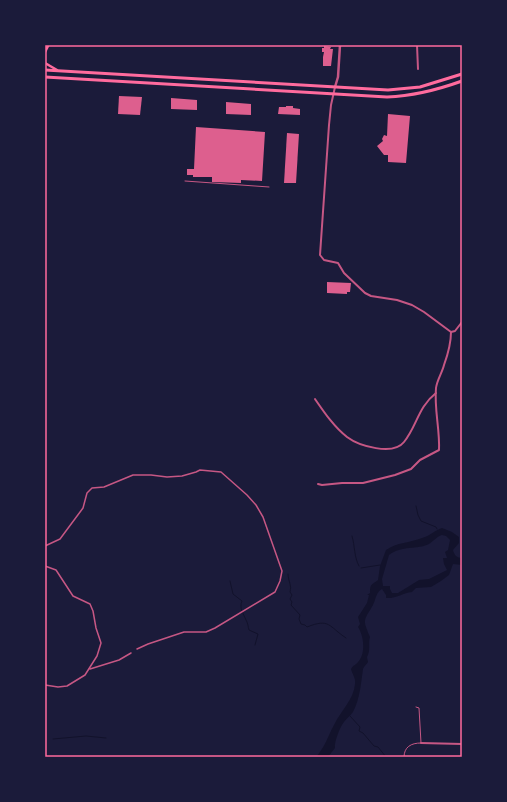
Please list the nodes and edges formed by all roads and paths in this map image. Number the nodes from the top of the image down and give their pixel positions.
1 (340, 45) edge
2 (417, 45) edge
3 (48, 46) edge
4 (45, 52) edge
5 (45, 64) edge
6 (418, 69) dead end
7 (45, 70) edge
8 (60, 71) junction
9 (462, 74) edge
10 (45, 77) edge
11 (462, 80) edge
12 (335, 87) junction
13 (333, 95) junction
14 (185, 181) dead end
15 (269, 187) dead end
16 (462, 322) edge
17 (451, 332) junction
18 (436, 394) junction
19 (315, 399) dead end
20 (318, 484) dead end
21 (45, 546) edge
22 (45, 566) edge
23 (137, 649) dead end
24 (131, 653) dead end
25 (90, 669) junction
26 (45, 685) edge
27 (416, 707) dead end
28 (421, 743) junction
29 (462, 744) edge
30 (404, 757) edge

1 - 12 street
2 - 6 street
3 - 4 main road
5 - 8 main road
7 - 8 main road
8 - 12 main road
9 - 12 main road
10 - 13 main road
11 - 13 main road
12 - 13 street
13 - 17 street
14 - 15 lane
16 - 17 street
17 - 18 street
18 - 19 street
18 - 20 street
21 - 23 street
22 - 25 street
24 - 25 street
25 - 26 street
27 - 28 lane
28 - 29 street
28 - 30 lane

